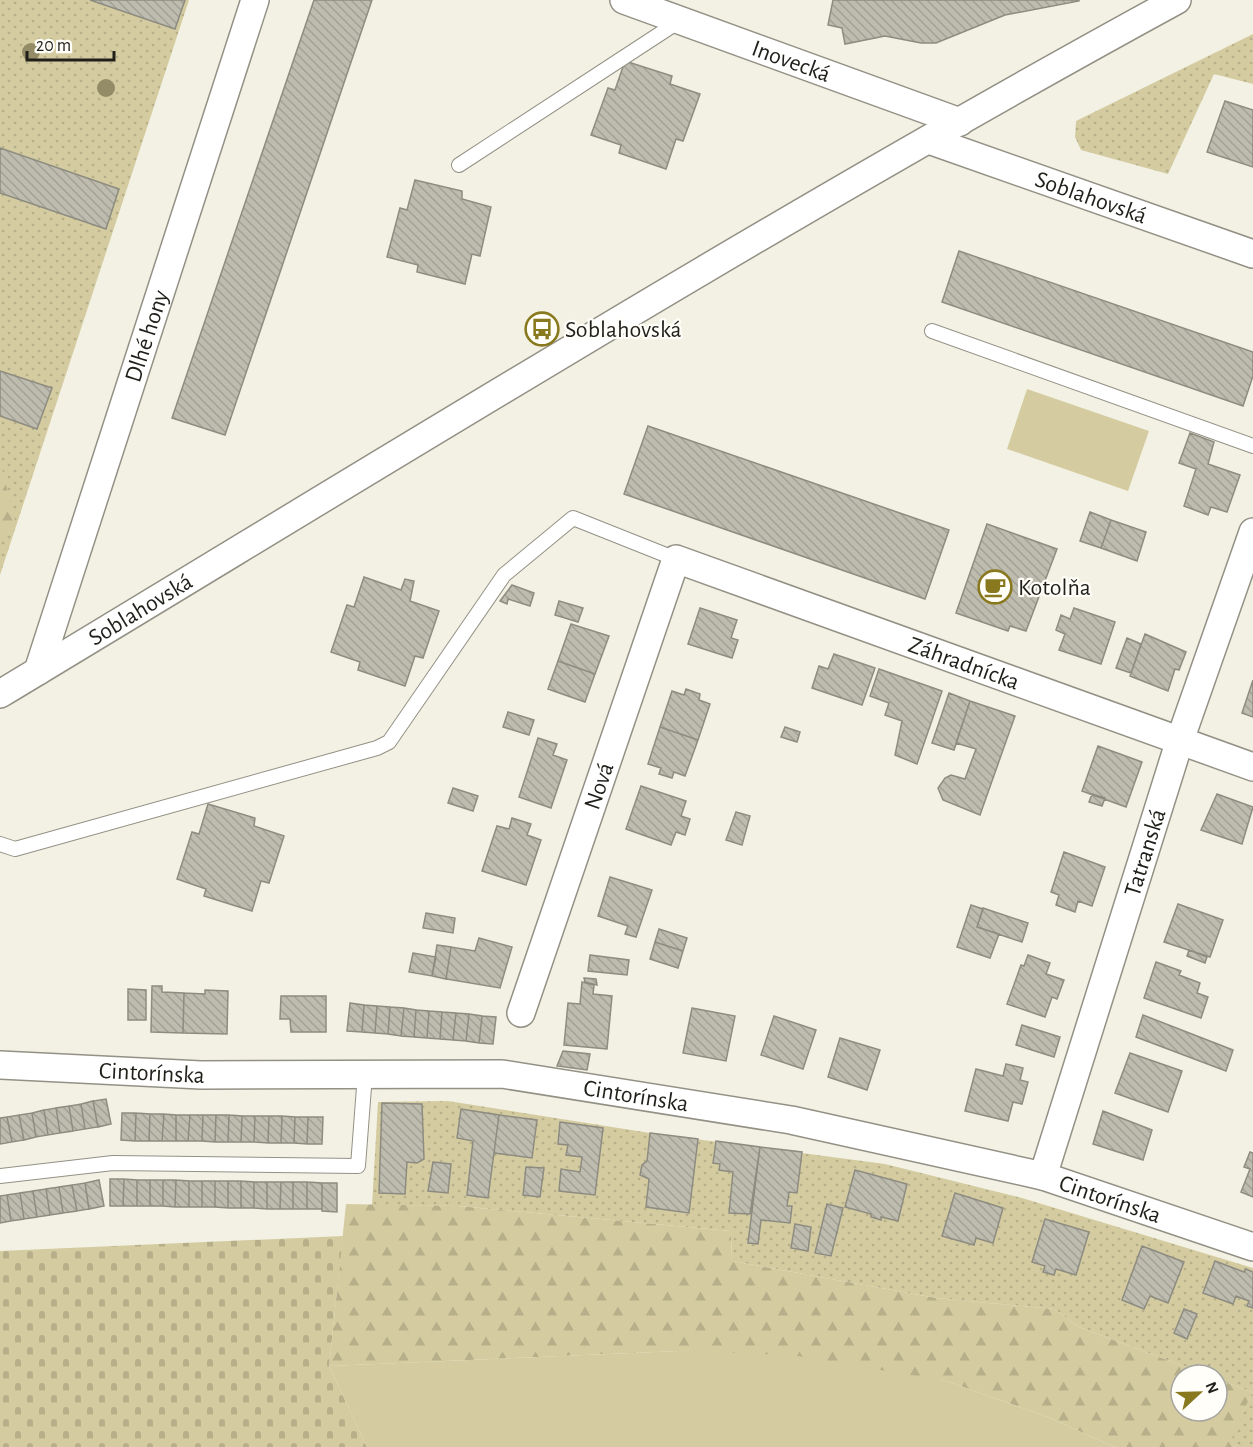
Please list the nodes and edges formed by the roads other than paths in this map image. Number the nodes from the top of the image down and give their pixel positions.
1 (255, 0) edge
2 (624, 0) edge
3 (1177, 0) edge
4 (681, 20) junction
5 (960, 122) junction
6 (929, 140) junction
7 (459, 165) dead end
8 (1253, 254) edge
9 (932, 331) dead end
10 (1253, 446) edge
11 (1253, 532) edge
12 (676, 559) junction
13 (38, 671) junction
14 (0, 694) edge
15 (1179, 743) junction
16 (1253, 767) edge
17 (0, 844) edge
18 (522, 1013) dead end
19 (0, 1065) edge
20 (365, 1074) junction
21 (0, 1176) edge
22 (1043, 1176) junction
23 (1253, 1247) edge

1 - 13 street, Dlhé hony
2 - 4 street, Inovecká
3 - 5 street, Soblahovská
4 - 5 street, Inovecká
4 - 7 lane
5 - 6 street, Soblahovská
6 - 8 street, Soblahovská
6 - 13 street, Soblahovská
9 - 10 lane
11 - 15 street, Tatranská
12 - 15 street, Záhradnícka
12 - 17 lane
12 - 18 street, Nová
13 - 14 street, Soblahovská
15 - 16 street, Záhradnícka
15 - 22 street, Tatranská
19 - 20 street, Cintorínska
20 - 21 lane
20 - 22 street, Cintorínska
22 - 23 street, Cintorínska

